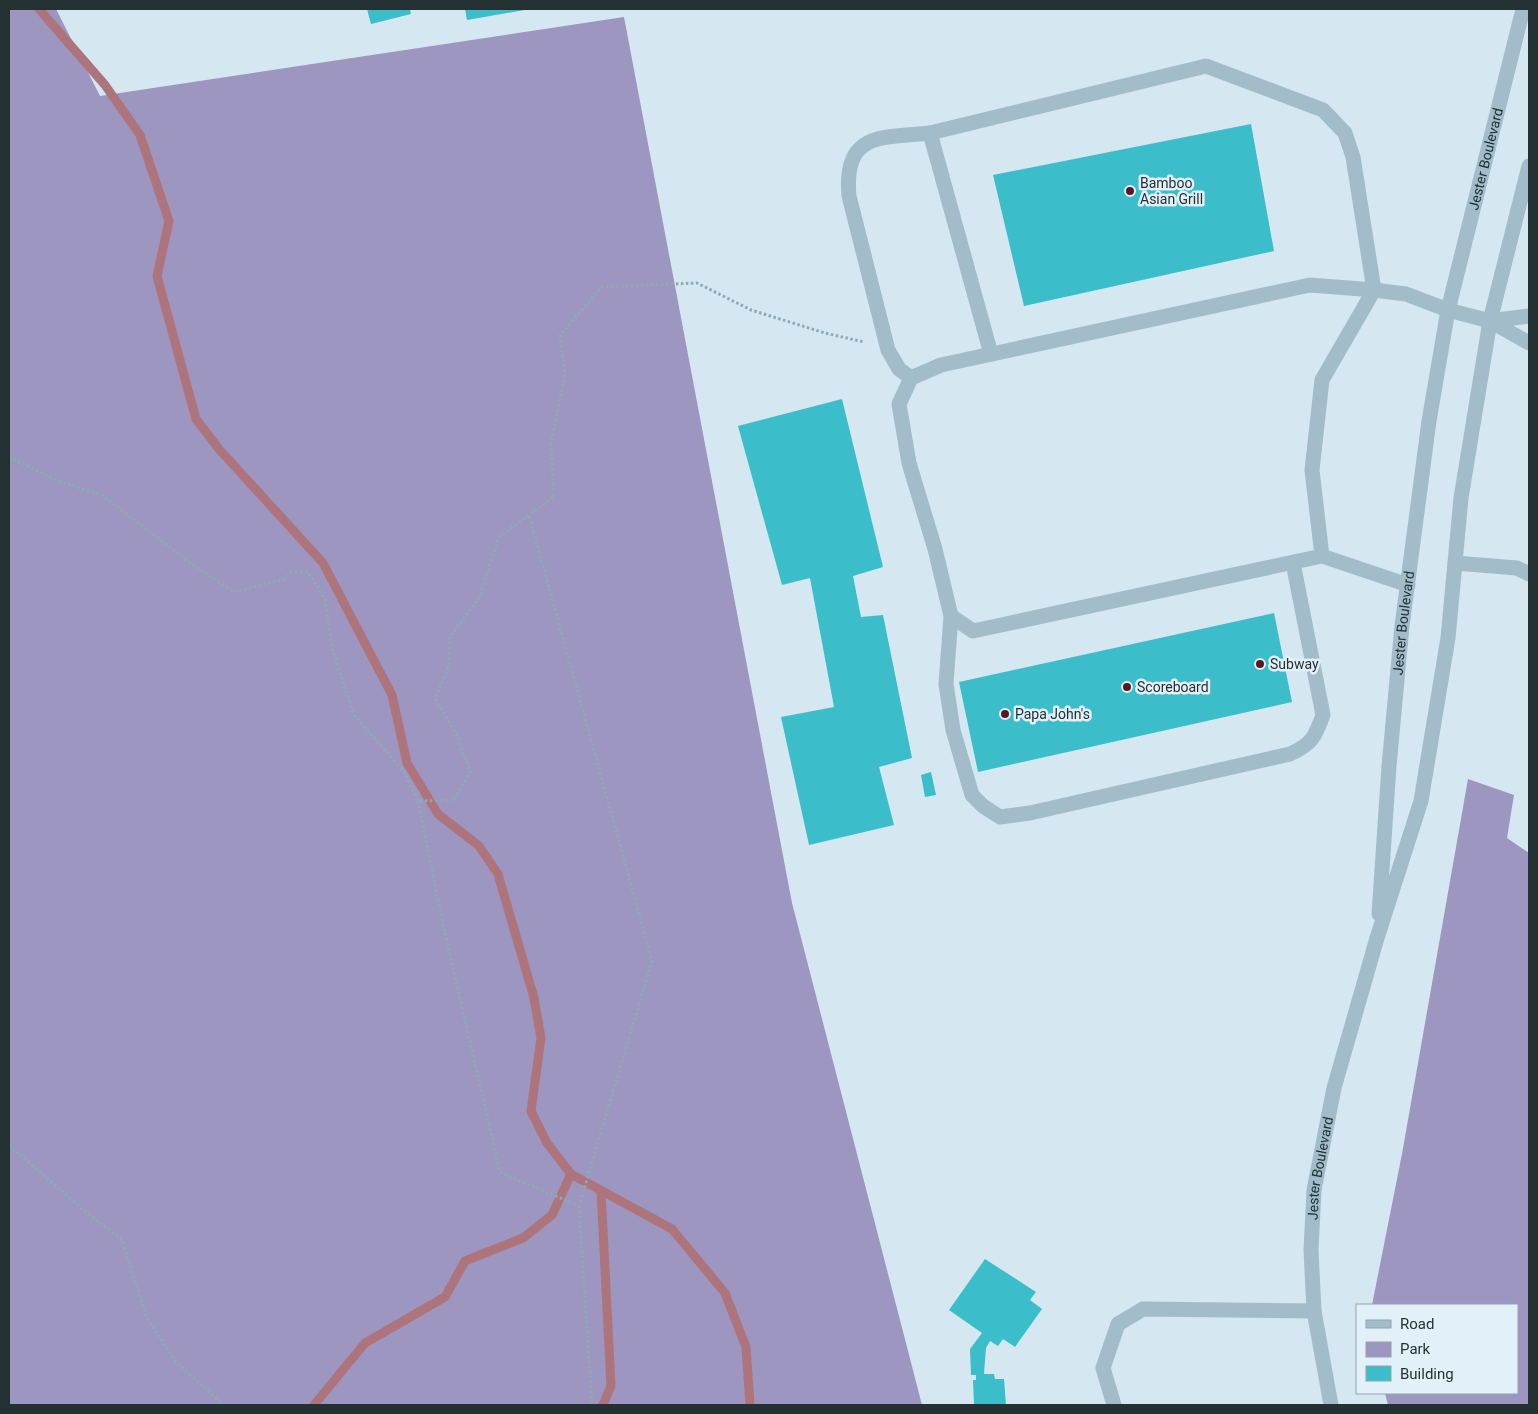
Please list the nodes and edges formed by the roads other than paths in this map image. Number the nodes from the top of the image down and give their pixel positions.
1 (1523, 9) edge
2 (930, 133) junction
3 (1529, 166) edge
4 (1374, 290) junction
5 (1448, 310) junction
6 (1529, 316) edge
7 (1490, 321) junction
8 (1529, 343) edge
9 (991, 354) junction
10 (911, 378) junction
11 (1322, 556) junction
12 (1293, 563) junction
13 (1455, 563) junction
14 (1529, 574) edge
15 (1408, 585) junction
16 (951, 616) junction
17 (1377, 938) junction
18 (1314, 1311) junction
19 (1114, 1405) edge
20 (1331, 1405) edge

1 - 5 street, Jester Boulevard
2 - 4 street
2 - 9 street
2 - 10 street
3 - 7 street, Jester Boulevard
4 - 5 street
4 - 9 street
4 - 11 street
5 - 7 street
5 - 15 street, Jester Boulevard
6 - 7 street
7 - 8 street
7 - 13 street, Jester Boulevard
9 - 10 street
10 - 16 street
11 - 12 street
11 - 15 street
12 - 16 street
12 - 16 street
13 - 14 street
13 - 17 street, Jester Boulevard
15 - 17 street, Jester Boulevard
17 - 18 street, Jester Boulevard
18 - 19 street
18 - 20 street, Jester Boulevard

